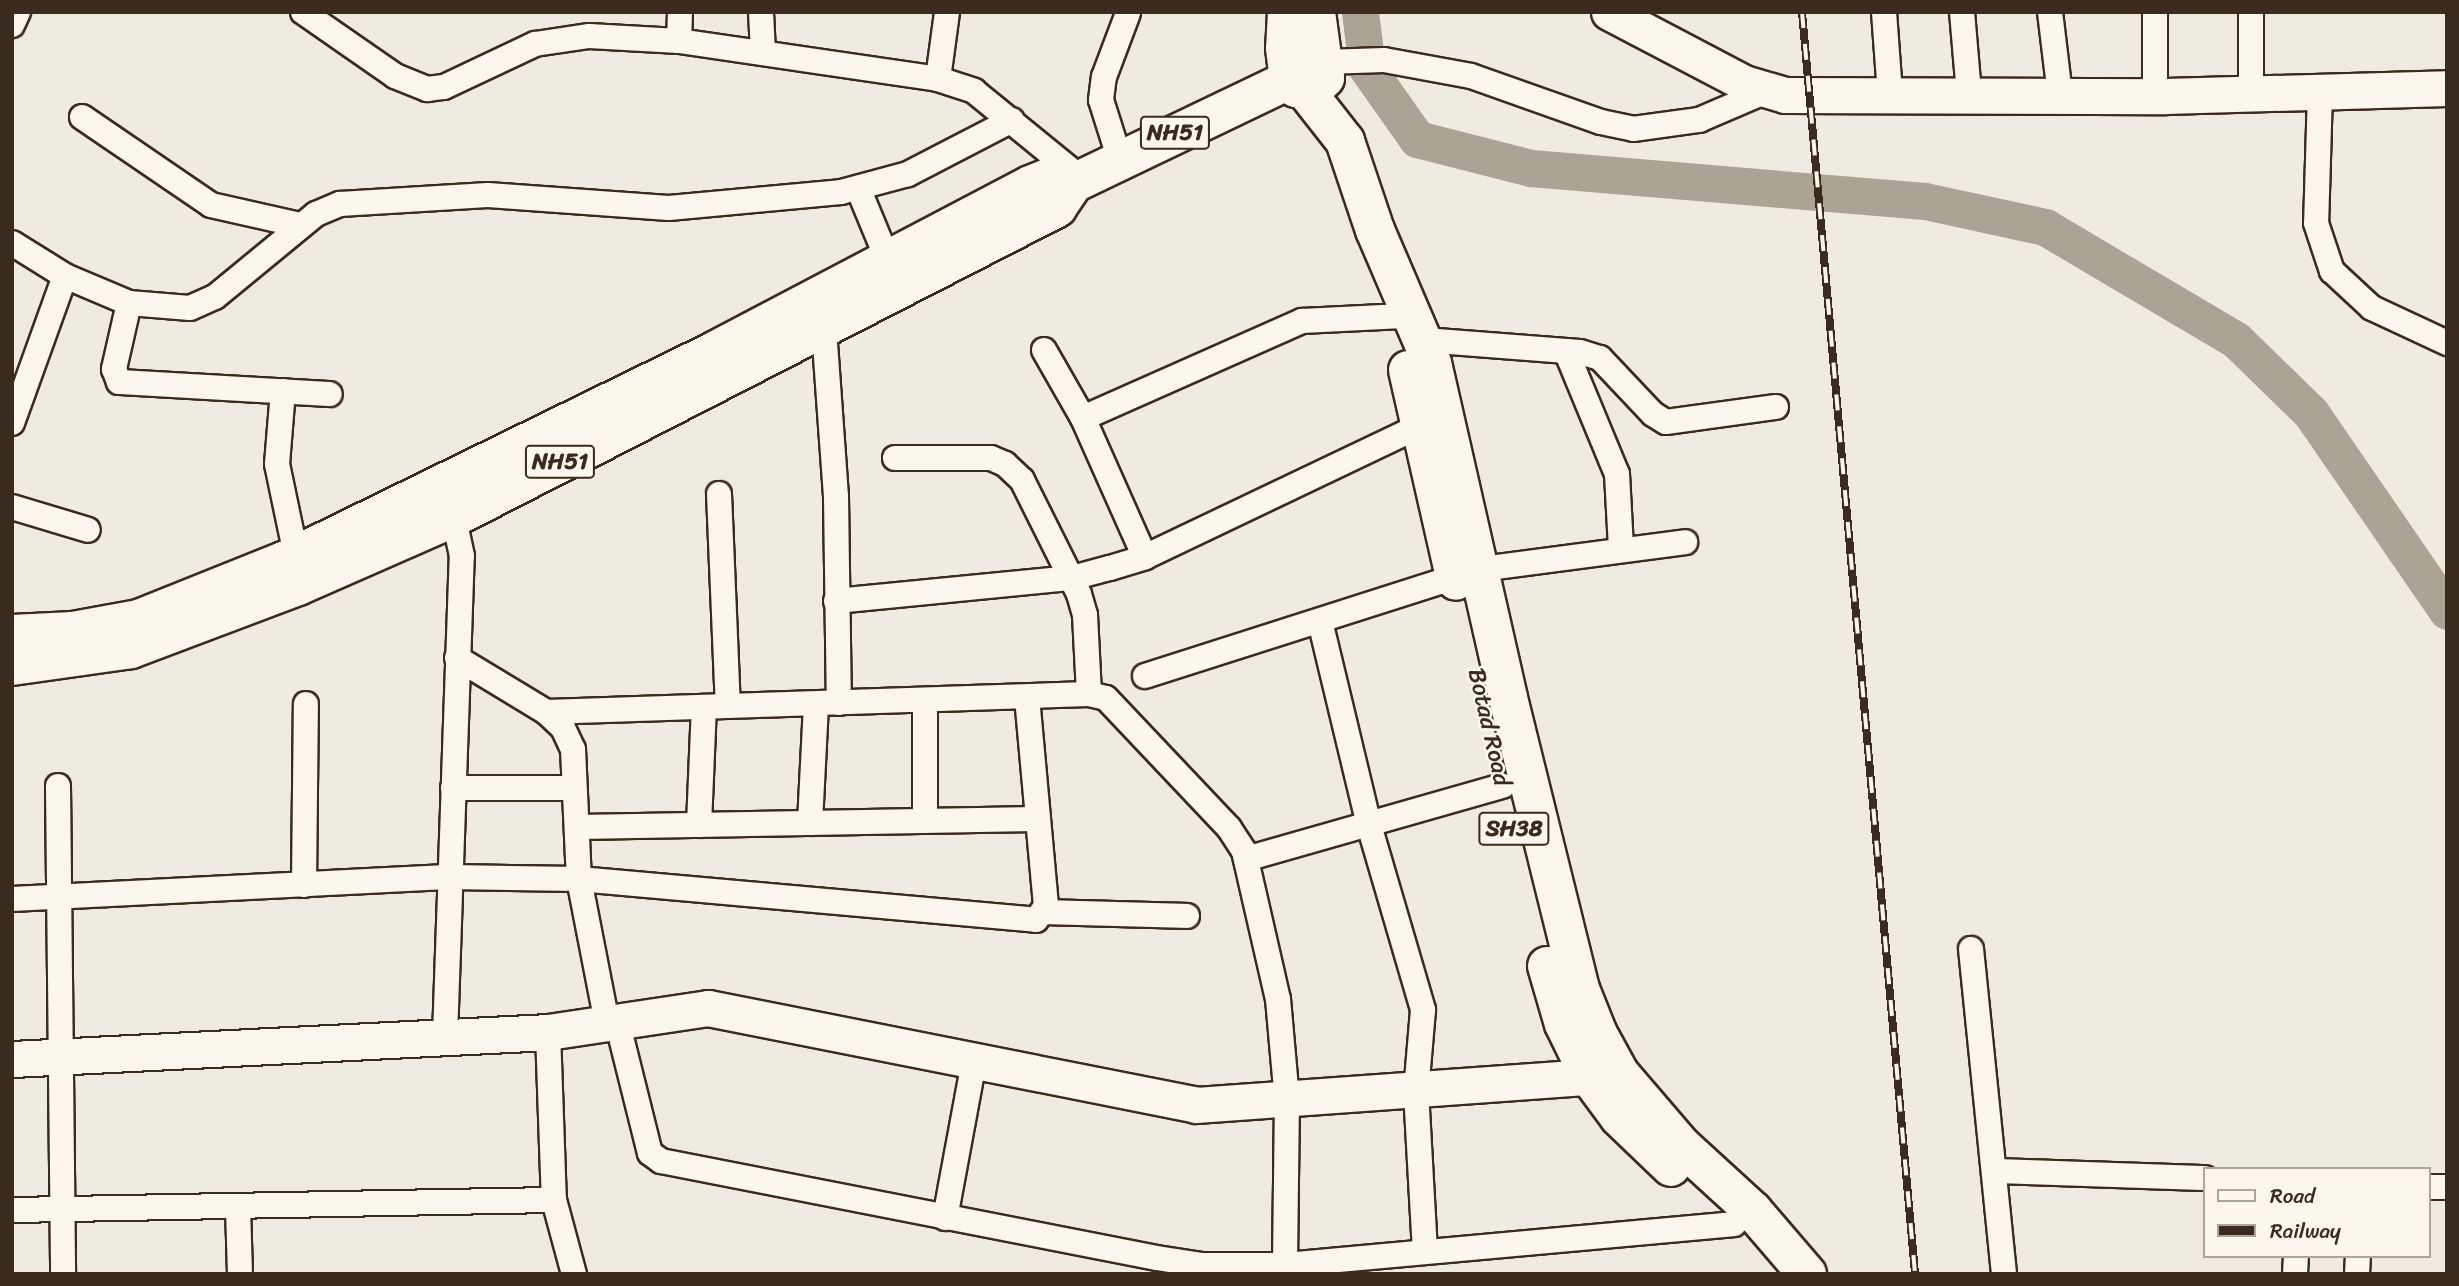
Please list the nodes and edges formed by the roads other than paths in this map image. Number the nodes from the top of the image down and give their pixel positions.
1 (18, 12) edge
2 (303, 12) edge
3 (680, 12) edge
4 (761, 12) edge
5 (947, 12) edge
6 (1287, 12) edge
7 (1315, 12) edge
8 (1609, 12) edge
9 (1884, 12) edge
10 (1962, 12) edge
11 (2050, 12) edge
12 (2154, 12) edge
13 (2251, 12) edge
14 (1128, 13) edge
15 (12, 25) edge
16 (679, 41) junction
17 (763, 53) junction
18 (1311, 77) junction
19 (938, 79) junction
20 (2447, 88) edge
21 (1764, 92) junction
22 (2320, 92) junction
23 (1890, 93) junction
24 (1969, 94) junction
25 (2251, 94) junction
26 (2060, 95) junction
27 (2155, 96) junction
28 (82, 117) dead end
29 (1012, 120) junction
30 (1120, 160) junction
31 (1078, 181) junction
32 (859, 188) junction
33 (300, 225) junction
34 (12, 243) edge
35 (887, 258) junction
36 (65, 276) junction
37 (129, 303) junction
38 (823, 309) junction
39 (1409, 314) junction
40 (2447, 344) edge
41 (1044, 350) dead end
42 (1566, 351) junction
43 (283, 391) junction
44 (330, 394) dead end
45 (1776, 407) dead end
46 (1083, 418) junction
47 (12, 423) edge
48 (1420, 426) junction
49 (895, 458) dead end
50 (719, 494) dead end
51 (450, 501) junction
52 (12, 507) edge
53 (88, 530) dead end
54 (1685, 542) dead end
55 (1621, 549) junction
56 (296, 555) junction
57 (1145, 557) junction
58 (1468, 574) junction
59 (1072, 578) junction
60 (836, 601) junction
61 (1320, 621) junction
62 (12, 634) edge
63 (457, 651) junction
64 (12, 666) edge
65 (1145, 676) dead end
66 (1089, 694) junction
67 (1027, 697) junction
68 (925, 701) junction
69 (828, 704) junction
70 (306, 705) dead end
71 (716, 707) junction
72 (546, 712) junction
73 (58, 786) dead end
74 (1503, 786) junction
75 (453, 788) junction
76 (575, 788) junction
77 (1038, 819) junction
78 (925, 821) junction
79 (810, 823) junction
80 (699, 825) junction
81 (1369, 825) junction
82 (577, 827) junction
83 (1246, 859) junction
84 (451, 877) junction
85 (579, 879) junction
86 (304, 885) junction
87 (12, 899) edge
88 (60, 899) junction
89 (1045, 912) junction
90 (1187, 916) dead end
91 (1971, 949) dead end
92 (612, 1022) junction
93 (548, 1032) junction
94 (445, 1037) junction
95 (64, 1057) junction
96 (12, 1059) edge
97 (974, 1061) junction
98 (1605, 1077) junction
99 (1416, 1091) junction
100 (1287, 1099) junction
101 (1994, 1171) junction
102 (2204, 1178) edge
103 (554, 1200) junction
104 (238, 1208) junction
105 (63, 1209) junction
106 (12, 1210) edge
107 (945, 1218) junction
108 (1734, 1224) junction
109 (1425, 1252) junction
110 (1284, 1269) edge
111 (63, 1274) edge
112 (240, 1274) edge
113 (574, 1274) edge
114 (1806, 1274) edge
115 (2004, 1274) edge

1 - 15 street
2 - 16 street
3 - 16 street
4 - 17 street
5 - 19 street
6 - 18 main road
7 - 18 main road
8 - 21 street
9 - 23 street
10 - 24 street
11 - 26 street
12 - 27 street
13 - 25 street
14 - 30 street
16 - 17 street
17 - 19 street
18 - 21 street
18 - 30 main road, NH51
18 - 39 main road, Botad Road / SH38
19 - 29 street
20 - 22 street
21 - 23 street
22 - 25 street
22 - 40 street
23 - 24 street
24 - 26 street
25 - 27 street
26 - 27 street
28 - 33 street
29 - 31 street
29 - 32 street
30 - 31 main road, NH51
31 - 35 main road, NH51
31 - 38 main road, NH51
32 - 33 street
32 - 35 street
33 - 37 street
34 - 36 street
35 - 38 main road, NH51
36 - 37 street
36 - 47 street
37 - 43 street
38 - 51 main road, NH51
38 - 60 street
39 - 42 street
39 - 46 street
39 - 48 main road, Botad Road / SH38
39 - 58 main road, Botad Road / SH38
41 - 46 street
42 - 45 street
42 - 55 street
43 - 44 street
43 - 56 street
46 - 57 street
48 - 57 street
48 - 58 main road, Botad Road / SH38
49 - 59 street
50 - 71 street
51 - 56 main road, NH51
51 - 63 street
51 - 64 main road, NH51
52 - 53 street
54 - 55 street
55 - 58 street
56 - 62 main road, NH51
57 - 59 street
58 - 61 street
58 - 74 main road, Botad Road / SH38
58 - 98 main road, Botad Road / SH38
59 - 60 street
59 - 66 street
60 - 69 street
61 - 65 street
61 - 81 street
63 - 72 street
63 - 75 street
66 - 67 street
66 - 83 street
67 - 68 street
67 - 77 street
68 - 69 street
68 - 78 street
69 - 71 street
69 - 79 street
70 - 86 street
71 - 72 street
71 - 80 street
72 - 76 street
73 - 88 street
74 - 81 street
74 - 98 main road, Botad Road / SH38
75 - 76 street
75 - 84 street
76 - 82 street
77 - 78 street
77 - 89 street
78 - 79 street
79 - 80 street
80 - 82 street
81 - 83 street
81 - 99 street
82 - 85 street
83 - 100 street
84 - 85 street
84 - 86 street
84 - 94 street
85 - 89 street
85 - 92 street
86 - 88 street
87 - 88 street
88 - 95 street
89 - 90 street
91 - 101 street
92 - 93 street
92 - 97 street
92 - 107 street
93 - 94 street
93 - 103 street
94 - 95 street
95 - 96 street
95 - 105 street
97 - 100 street
97 - 107 street
98 - 99 street
98 - 108 main road, Botad Road / SH38
98 - 114 main road, Botad Road / SH38
99 - 100 street
99 - 109 street
100 - 110 street
101 - 102 street
101 - 115 street
103 - 104 street
103 - 113 street
104 - 105 street
104 - 112 street
105 - 106 street
105 - 111 street
107 - 110 street
108 - 109 street
108 - 114 main road, Botad Road / SH38
109 - 110 street

